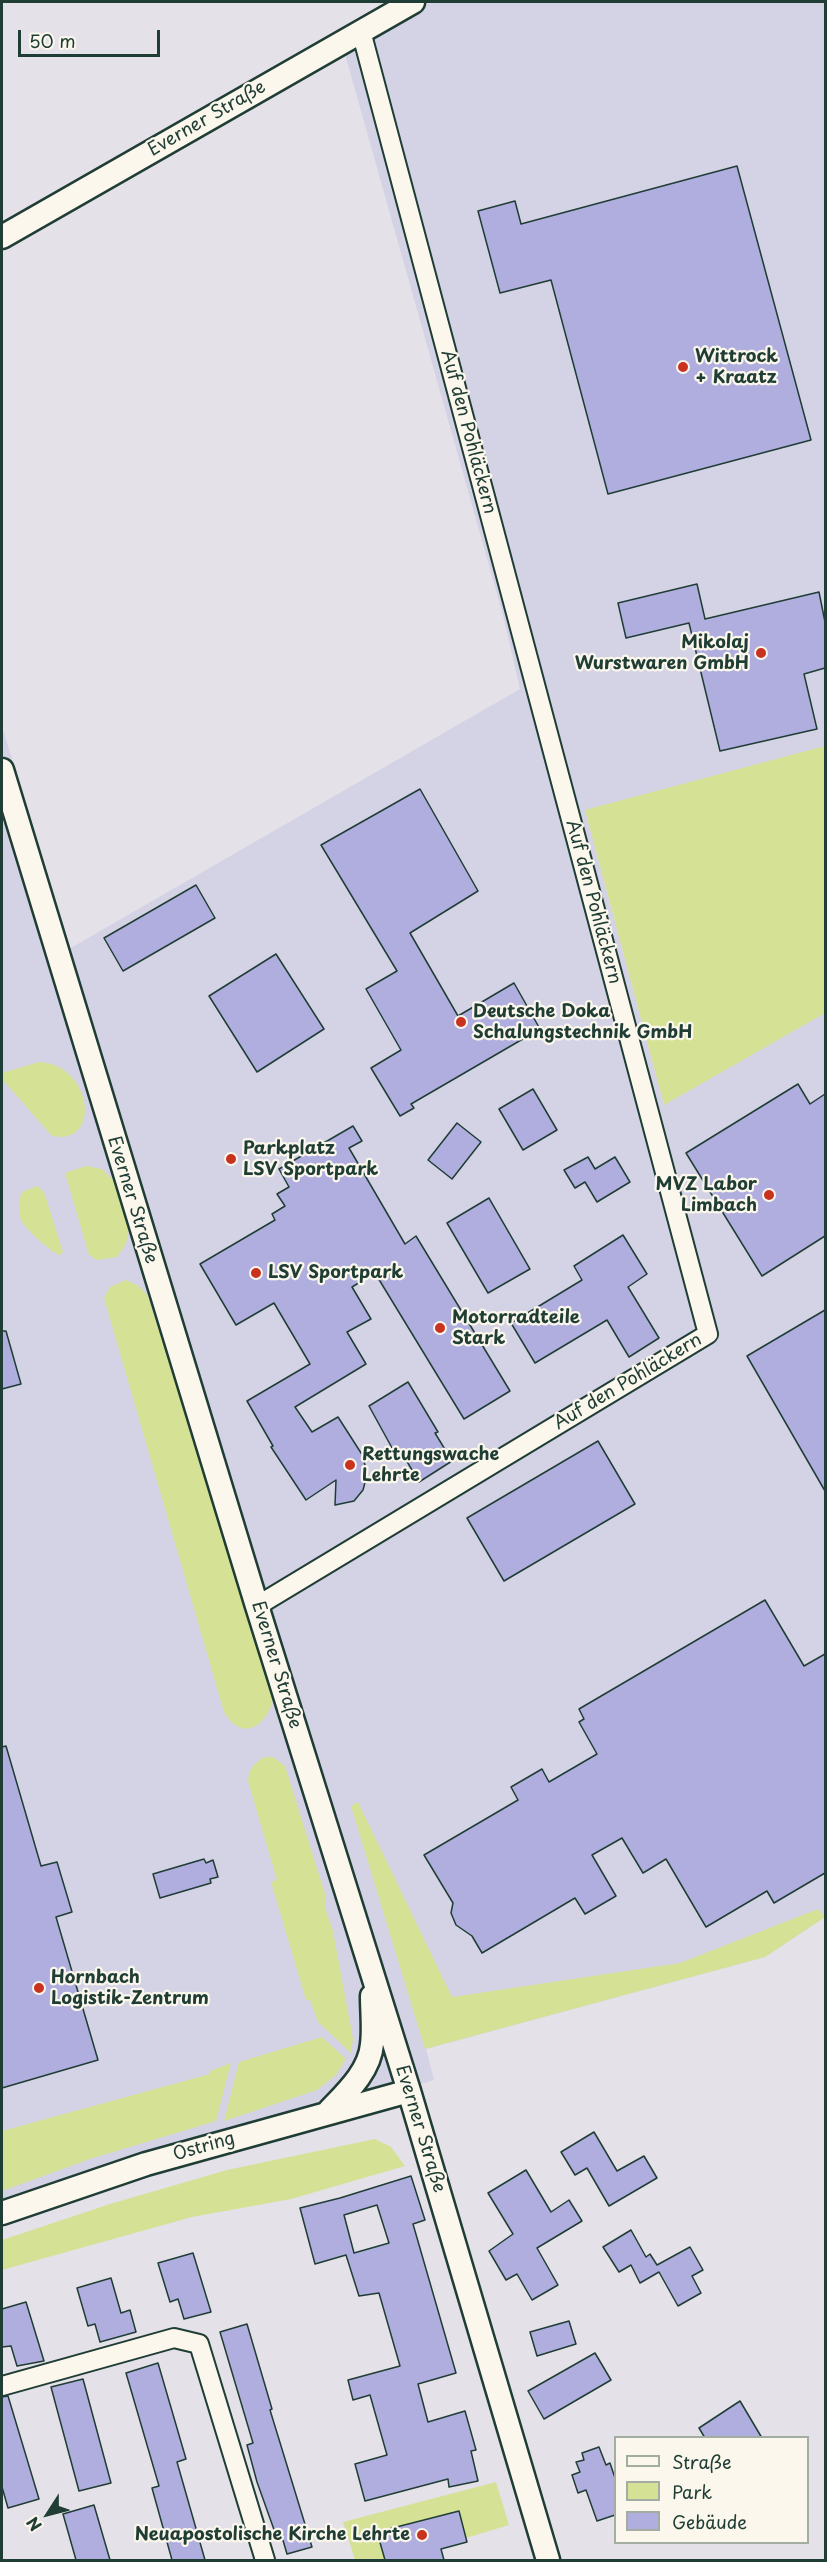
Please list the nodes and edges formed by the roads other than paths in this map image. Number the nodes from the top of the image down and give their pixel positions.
1 (413, 2) edge
2 (361, 31) junction
3 (2, 237) edge
4 (2, 770) edge
5 (257, 1606) junction
6 (372, 1972) junction
7 (409, 2091) junction
8 (328, 2112) junction
9 (2, 2213) edge
10 (2, 2386) edge
11 (265, 2560) edge
12 (548, 2560) edge

1 - 2 street, Everner Straße
2 - 3 street, Everner Straße
2 - 5 street, Auf den Pohläckern
4 - 5 street, Everner Straße
5 - 6 street, Everner Straße
6 - 7 street, Everner Straße
6 - 8 street
7 - 8 street, Ostring
7 - 12 street, Everner Straße
8 - 9 street, Ostring
10 - 11 street

